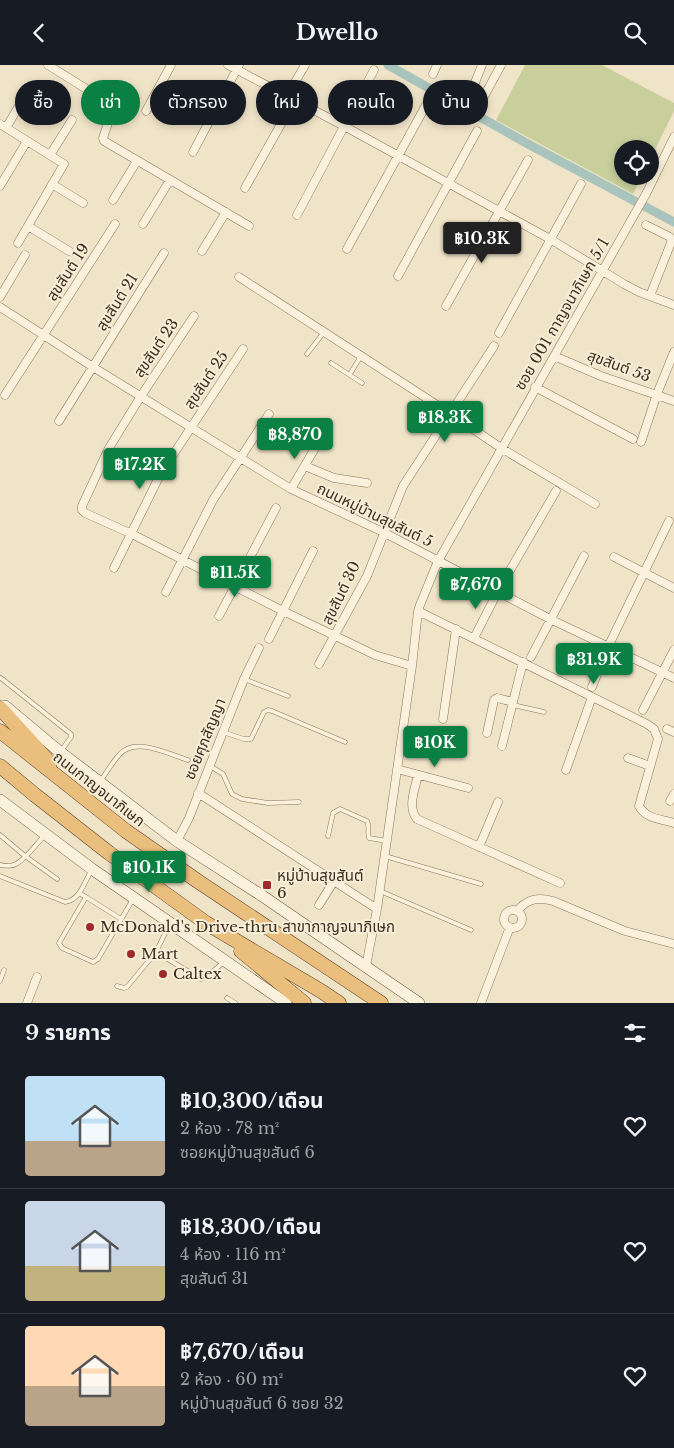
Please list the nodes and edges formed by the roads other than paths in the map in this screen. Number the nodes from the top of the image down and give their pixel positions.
1 (48, 65) edge
2 (68, 65) edge
3 (171, 65) edge
4 (228, 65) edge
5 (305, 65) edge
6 (437, 65) edge
7 (482, 65) edge
8 (501, 65) edge
9 (238, 67) edge
10 (374, 70) dead end
11 (62, 73) junction
12 (433, 74) dead end
13 (260, 80) edge
14 (299, 80) edge
15 (15, 109) edge
16 (423, 110) edge
17 (146, 111) dead end
18 (318, 112) edge
19 (72, 120) dead end
20 (277, 125) edge
21 (3, 126) edge
22 (344, 126) junction
23 (477, 131) dead end
24 (674, 137) edge
25 (27, 141) junction
26 (193, 152) dead end
27 (50, 155) junction
28 (397, 155) junction
29 (528, 159) dead end
30 (137, 161) junction
31 (170, 180) junction
32 (448, 183) junction
33 (52, 184) junction
34 (581, 184) dead end
35 (0, 186) edge
36 (245, 188) dead end
37 (113, 200) dead end
38 (83, 203) dead end
39 (498, 211) junction
40 (226, 212) junction
41 (297, 215) dead end
42 (115, 224) dead end
43 (143, 224) dead end
44 (249, 225) dead end
45 (646, 225) dead end
46 (28, 226) junction
47 (550, 239) junction
48 (18, 243) dead end
49 (347, 249) dead end
50 (69, 251) dead end
51 (202, 251) dead end
52 (164, 253) dead end
53 (25, 255) dead end
54 (602, 271) junction
55 (398, 276) dead end
56 (239, 277) dead end
57 (650, 295) junction
58 (0, 297) edge
59 (674, 305) edge
60 (446, 306) dead end
61 (0, 307) edge
62 (194, 316) dead end
63 (324, 332) junction
64 (499, 333) dead end
65 (44, 335) junction
66 (494, 346) dead end
67 (243, 349) dead end
68 (674, 352) edge
69 (307, 354) dead end
70 (361, 356) junction
71 (554, 356) junction
72 (331, 363) dead end
73 (93, 367) junction
74 (350, 375) junction
75 (362, 383) dead end
76 (536, 387) junction
77 (657, 394) junction
78 (5, 395) dead end
79 (141, 396) junction
80 (674, 401) edge
81 (269, 413) dead end
82 (451, 414) junction
83 (59, 421) dead end
84 (191, 426) junction
85 (318, 443) dead end
86 (501, 448) junction
87 (240, 457) junction
88 (305, 465) junction
89 (368, 483) dead end
90 (291, 489) junction
91 (556, 491) dead end
92 (595, 504) dead end
93 (276, 508) dead end
94 (669, 521) dead end
95 (383, 532) junction
96 (132, 534) junction
97 (313, 551) dead end
98 (584, 556) dead end
99 (614, 557) dead end
100 (183, 559) junction
101 (438, 561) junction
102 (114, 568) dead end
103 (644, 572) junction
104 (235, 585) junction
105 (674, 587) edge
106 (498, 591) junction
107 (166, 592) dead end
108 (284, 611) junction
109 (418, 611) junction
110 (219, 616) dead end
111 (550, 619) junction
112 (456, 629) junction
113 (335, 636) junction
114 (474, 638) junction
115 (269, 639) dead end
116 (608, 647) junction
117 (259, 648) dead end
118 (674, 650) edge
119 (531, 657) dead end
120 (523, 662) junction
121 (319, 665) dead end
122 (412, 666) junction
123 (663, 673) junction
124 (1, 678) edge
125 (244, 679) junction
126 (674, 679) edge
127 (592, 687) dead end
128 (288, 696) dead end
129 (592, 697) junction
130 (0, 702) edge
131 (513, 703) junction
132 (0, 708) edge
133 (643, 710) dead end
134 (544, 712) dead end
135 (443, 719) dead end
136 (0, 731) edge
137 (222, 732) junction
138 (487, 733) dead end
139 (345, 741) dead end
140 (502, 747) dead end
141 (60, 752) junction
142 (628, 758) dead end
143 (188, 760) dead end
144 (209, 765) junction
145 (0, 766) edge
146 (650, 766) junction
147 (397, 769) junction
148 (566, 770) dead end
149 (418, 775) junction
150 (100, 783) junction
151 (468, 788) dead end
152 (198, 793) junction
153 (82, 797) junction
154 (0, 800) edge
155 (298, 802) dead end
156 (498, 802) dead end
157 (674, 823) edge
158 (0, 835) edge
159 (44, 835) junction
160 (328, 836) dead end
161 (177, 841) junction
162 (387, 841) junction
163 (479, 847) junction
164 (385, 856) junction
165 (25, 857) junction
166 (0, 865) edge
167 (92, 869) junction
168 (0, 876) edge
169 (57, 879) dead end
170 (334, 881) junction
171 (560, 883) dead end
172 (480, 884) dead end
173 (380, 891) junction
174 (79, 893) junction
175 (86, 897) junction
176 (134, 899) junction
177 (319, 905) dead end
178 (377, 909) junction
179 (518, 911) junction
180 (121, 919) junction
181 (206, 923) junction
182 (170, 924) junction
183 (510, 927) junction
184 (470, 930) dead end
185 (674, 944) edge
186 (156, 952) junction
187 (224, 962) junction
188 (366, 966) junction
189 (4, 970) dead end
190 (37, 977) dead end
191 (0, 981) edge
192 (117, 986) dead end
193 (227, 998) dead end
194 (27, 1003) edge
195 (235, 1003) edge
196 (286, 1003) edge
197 (304, 1003) edge
198 (339, 1003) edge
199 (381, 1003) edge
200 (419, 1003) edge
201 (481, 1003) edge

1 - 11 street
2 - 11 street
3 - 17 street
4 - 9 street
5 - 14 street
6 - 12 street
7 - 8 street
9 - 13 street
9 - 26 street
10 - 22 street
11 - 30 street
15 - 21 street
16 - 28 street
18 - 22 street
19 - 27 street
20 - 36 street
21 - 25 street
22 - 28 street
22 - 41 street
23 - 32 street
24 - 54 street, ซอย 001 กาญจนาภิเษก 5/1
25 - 27 street
25 - 35 street
27 - 33 street
28 - 32 street
28 - 49 street
29 - 39 street
30 - 31 street
30 - 37 street
31 - 40 street
31 - 43 street
32 - 39 street
32 - 55 street
33 - 38 street
33 - 46 street
34 - 47 street
39 - 47 street
39 - 60 street
40 - 44 street
40 - 51 street
42 - 65 street, สุขสันต์ 19
45 - 57 street
46 - 48 street
46 - 50 street
47 - 54 street
47 - 64 street
52 - 73 street, สุขสันต์ 21
53 - 58 street
54 - 57 street
54 - 71 street, ซอย 001 กาญจนาภิเษก 5/1
56 - 63 street
57 - 59 street
61 - 65 street, ถนนหมู่บ้านสุขสันต์ 5
62 - 79 street, สุขสันต์ 23
63 - 69 lane
63 - 70 street
65 - 73 street, ถนนหมู่บ้านสุขสันต์ 5
65 - 78 street, สุขสันต์ 19
66 - 82 street, สุขสันต์ 30
67 - 84 street, สุขสันต์ 25
68 - 77 street
70 - 74 lane
70 - 82 street
71 - 76 street, ซอย 001 กาญจนาภิเษก 5/1
71 - 77 street, สุขสันต์ 53
72 - 74 lane
73 - 79 street, ถนนหมู่บ้านสุขสันต์ 5
73 - 83 street, สุขสันต์ 21
74 - 75 lane
76 - 77 street
76 - 86 street, ซอย 001 กาญจนาภิเษก 5/1
77 - 80 street, สุขสันต์ 53
79 - 84 street, ถนนหมู่บ้านสุขสันต์ 5
79 - 96 street, สุขสันต์ 23
81 - 87 street
82 - 86 street
82 - 95 street, สุขสันต์ 30
84 - 87 street, ถนนหมู่บ้านสุขสันต์ 5
84 - 96 street, สุขสันต์ 25
85 - 88 street
86 - 92 street
86 - 101 street, ซอย 001 กาญจนาภิเษก 5/1
87 - 90 street, ถนนหมู่บ้านสุขสันต์ 5
87 - 100 street
88 - 89 street
88 - 90 street
90 - 95 street, ถนนหมู่บ้านสุขสันต์ 5
91 - 106 street
93 - 104 street
94 - 103 street
95 - 101 street, ถนนหมู่บ้านสุขสันต์ 5
95 - 113 street, สุขสันต์ 30
96 - 100 street
96 - 102 street, สุขสันต์ 25
97 - 108 street
98 - 111 street
99 - 103 street
100 - 104 street
100 - 107 street
101 - 106 street, ถนนหมู่บ้านสุขสันต์ 5
101 - 109 street, ซอย 001 กาญจนาภิเษก 5/1
103 - 105 street
103 - 116 street
104 - 108 street
104 - 110 street
106 - 111 street, ถนนหมู่บ้านสุขสันต์ 5
106 - 114 street
108 - 113 street
108 - 115 street
109 - 112 street
109 - 122 street, ซอย 001 กาญจนาภิเษก 5/1
111 - 116 street, ถนนหมู่บ้านสุขสันต์ 5
111 - 119 street
112 - 114 street
112 - 135 street
113 - 121 street, สุขสันต์ 30
113 - 122 street
114 - 120 street
116 - 123 street, ถนนหมู่บ้านสุขสันต์ 5
116 - 127 street
117 - 125 street, ซอยศุภสัญญา
118 - 123 street
120 - 129 street
120 - 131 street
122 - 147 street, ซอย 001 กาญจนาภิเษก 5/1
123 - 126 street, ถนนหมู่บ้านสุขสันต์ 5
123 - 133 street
124 - 141 lane
125 - 128 lane
125 - 137 street, ซอยศุภสัญญา
129 - 146 street
129 - 148 street
130 - 141 main road
131 - 134 lane
131 - 138 street
131 - 140 street
132 - 153 highway
136 - 153 highway, ถนนกาญจนาภิเษก
137 - 139 lane
137 - 144 street, ซอยศุภสัญญา
141 - 150 main road
142 - 146 street
143 - 150 lane
144 - 152 street, ซอยศุภสัญญา
144 - 155 lane
145 - 181 highway
146 - 157 street
147 - 149 street
147 - 162 street, ซอย 001 กาญจนาภิเษก 5/1
149 - 151 street
149 - 163 street
150 - 161 main road
152 - 161 street, ซอยศุภสัญญา
152 - 170 street
153 - 199 highway, ถนนกาญจนาภิเษก
154 - 159 main road
156 - 163 street
158 - 165 lane
159 - 165 lane
159 - 167 main road
160 - 162 lane
161 - 188 main road
162 - 164 street, ซอย 001 กาญจนาภิเษก 5/1
163 - 171 street
164 - 172 lane
164 - 173 street, ซอย 001 กาญจนาภิเษก 5/1
165 - 166 lane
165 - 169 lane
167 - 174 lane
167 - 176 main road
168 - 174 lane
170 - 177 street
170 - 178 street
173 - 178 street, ซอย 001 กาญจนาภิเษก 5/1
173 - 184 lane
174 - 175 lane
175 - 180 lane
175 - 180 lane
176 - 180 lane
176 - 182 main road
178 - 188 street, ซอย 001 กาญจนาภิเษก 5/1
179 - 183 street
179 - 183 street
179 - 185 street
181 - 197 highway
181 - 198 highway
182 - 186 lane
182 - 187 main road
183 - 201 street
186 - 187 lane
186 - 192 lane
187 - 196 main road
188 - 200 main road
189 - 191 lane
190 - 194 street
193 - 195 lane

